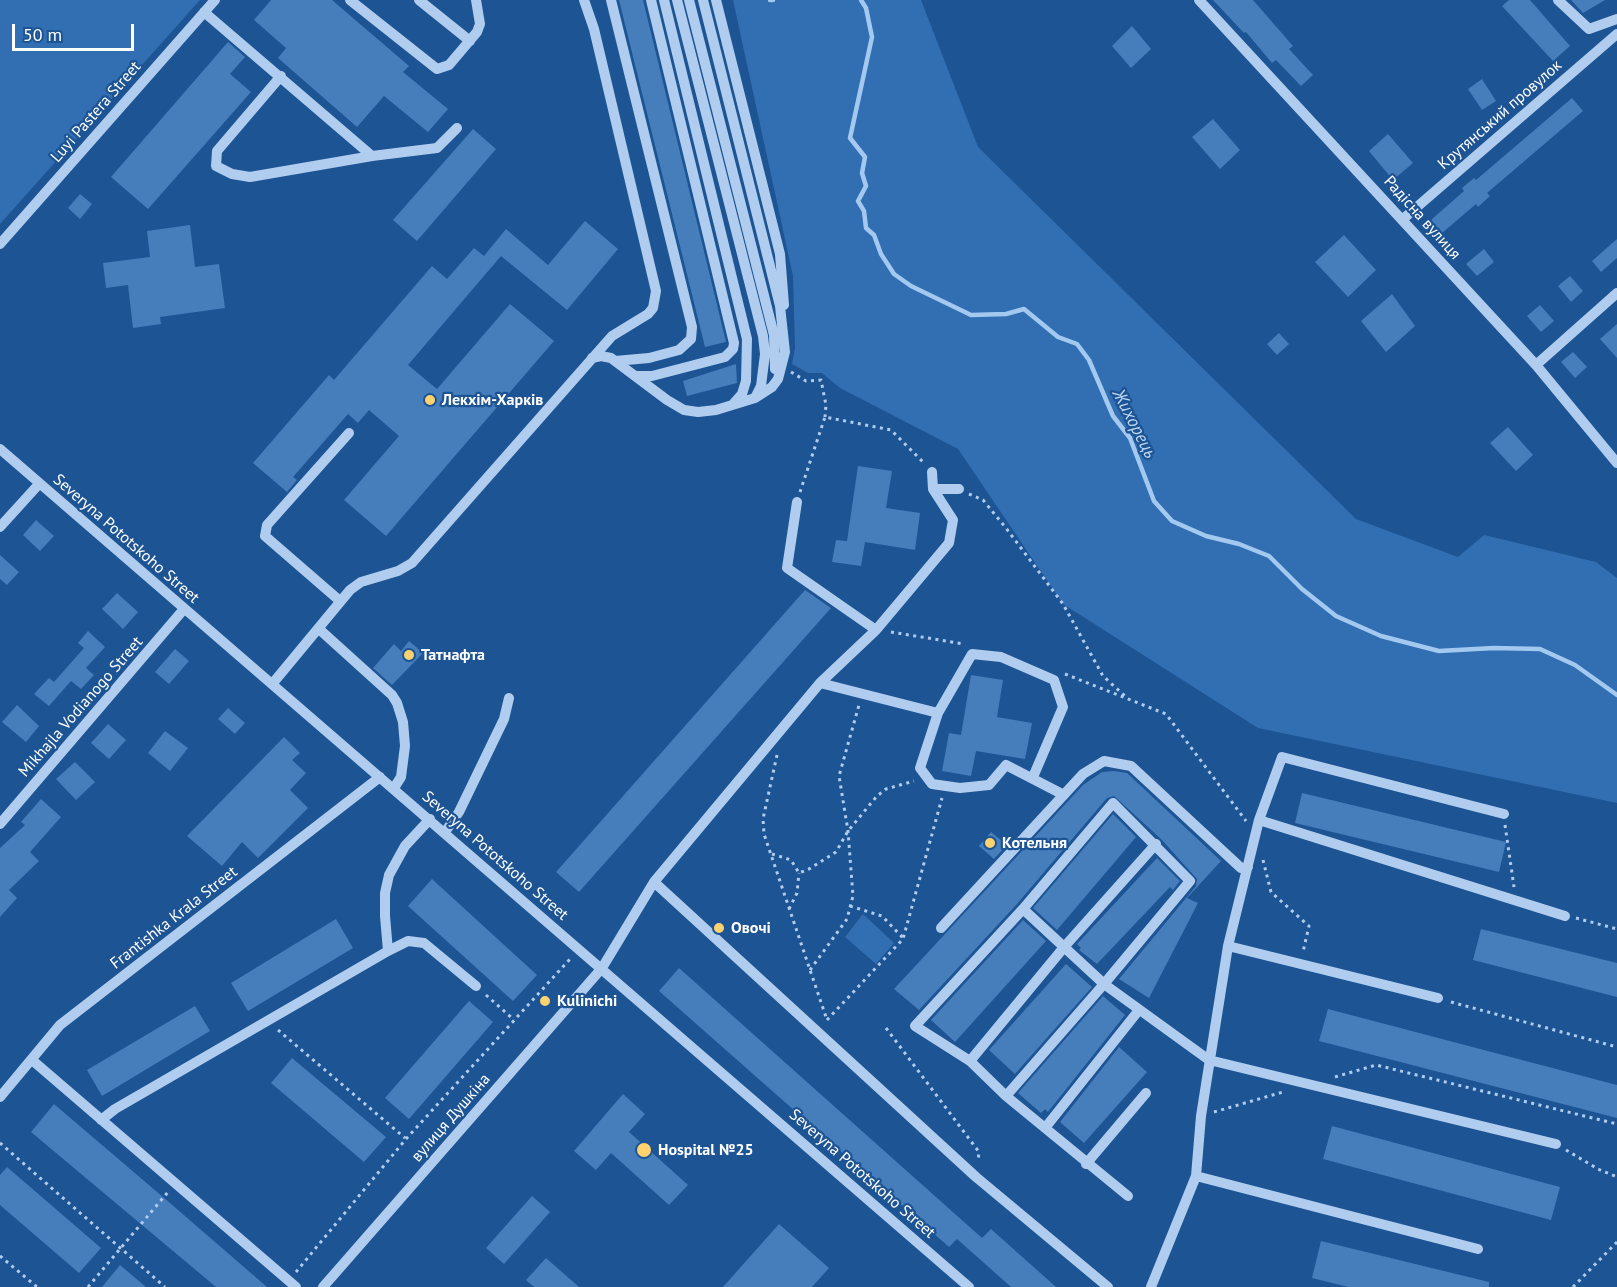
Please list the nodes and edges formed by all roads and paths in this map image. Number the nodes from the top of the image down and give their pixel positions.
1 (214, 0) edge
2 (350, 0) edge
3 (419, 0) edge
4 (476, 0) edge
5 (584, 0) edge
6 (611, 0) edge
7 (651, 0) edge
8 (664, 0) edge
9 (677, 0) edge
10 (689, 0) edge
11 (703, 0) edge
12 (716, 0) edge
13 (1199, 0) edge
14 (1558, 0) edge
15 (204, 12) junction
16 (1617, 19) edge
17 (1617, 34) edge
18 (470, 41) junction
19 (281, 76) junction
20 (457, 128) dead end
21 (372, 156) junction
22 (1404, 219) junction
23 (0, 244) edge
24 (1617, 293) edge
25 (785, 335) junction
26 (591, 358) junction
27 (615, 360) junction
28 (1536, 365) junction
29 (636, 376) junction
30 (806, 381) dead end
31 (772, 387) junction
32 (754, 398) junction
33 (731, 405) junction
34 (825, 417) junction
35 (349, 433) dead end
36 (0, 449) edge
37 (1617, 463) edge
38 (932, 472) joint
39 (39, 484) junction
40 (933, 489) junction
41 (959, 489) joint
42 (797, 502) joint
43 (0, 527) edge
44 (340, 601) junction
45 (184, 609) junction
46 (319, 628) junction
47 (876, 630) junction
48 (969, 645) dead end
49 (1057, 671) dead end
50 (273, 683) junction
51 (820, 683) junction
52 (862, 694) junction
53 (509, 698) dead end
54 (1128, 699) junction
55 (938, 713) junction
56 (778, 750) dead end
57 (380, 777) junction
58 (1033, 777) junction
59 (927, 778) junction
60 (945, 786) junction
61 (394, 788) junction
62 (1064, 795) junction
63 (1504, 814) joint
64 (430, 819) junction
65 (1259, 820) junction
66 (0, 824) edge
67 (848, 831) junction
68 (445, 832) junction
69 (1256, 834) junction
70 (1156, 844) junction
71 (771, 854) junction
72 (1262, 857) dead end
73 (1248, 867) junction
74 (799, 873) junction
75 (654, 882) junction
76 (1516, 900) junction
77 (850, 906) junction
78 (789, 909) junction
79 (1023, 909) junction
80 (1565, 916) joint
81 (941, 928) dead end
82 (1617, 929) edge
83 (903, 938) junction
84 (1065, 945) junction
85 (1228, 946) junction
86 (579, 949) junction
87 (388, 951) junction
88 (1301, 965) junction
89 (602, 968) junction
90 (810, 970) junction
91 (1104, 984) junction
92 (476, 986) joint
93 (1438, 998) joint
94 (1139, 1010) junction
95 (514, 1020) junction
96 (827, 1020) junction
97 (268, 1021) junction
98 (886, 1028) dead end
99 (818, 1030) junction
100 (1617, 1047) edge
101 (32, 1060) junction
102 (1209, 1060) junction
103 (970, 1061) junction
104 (1376, 1065) dead end
105 (1146, 1093) dead end
106 (1006, 1096) junction
107 (0, 1097) edge
108 (101, 1120) junction
109 (1617, 1124) edge
110 (1045, 1128) junction
111 (406, 1139) junction
112 (0, 1143) edge
113 (1556, 1144) joint
114 (1086, 1164) junction
115 (1196, 1176) junction
116 (976, 1177) junction
117 (1617, 1177) edge
118 (175, 1184) junction
119 (1128, 1197) dead end
120 (1617, 1242) edge
121 (1478, 1249) dead end
122 (0, 1256) edge
123 (292, 1284) edge
124 (964, 1285) edge
125 (37, 1287) edge
126 (88, 1287) edge
127 (165, 1287) edge
128 (323, 1287) edge
129 (1108, 1287) edge
130 (1151, 1287) edge
131 (1573, 1287) edge

1 - 15 street, Luyi Pastera Street
2 - 18 street
3 - 18 street
4 - 18 street
5 - 26 street
6 - 27 street
7 - 29 street
8 - 33 street
9 - 32 street
10 - 31 street
11 - 25 street
12 - 25 street
13 - 22 street, Радісна вулиця
14 - 16 street
15 - 19 street
15 - 23 street, Luyi Pastera Street
17 - 22 street, Крутянський провулок
19 - 21 street
19 - 21 street
20 - 21 street
22 - 28 street, Радісна вулиця
24 - 28 street
25 - 31 street
26 - 27 street
26 - 44 street
27 - 29 street
28 - 37 street, Радісна вулиця
29 - 33 street
30 - 34 path
31 - 32 street
32 - 33 street
34 - 38 path
34 - 42 path
35 - 44 street
36 - 39 street, Severyna Pototskoho Street
38 - 40 street
39 - 43 street
39 - 45 street, Severyna Pototskoho Street
40 - 41 street
40 - 47 street, вулиця Душкіна
41 - 54 path
42 - 47 street
44 - 46 street
45 - 50 street, Severyna Pototskoho Street
45 - 66 street, Mikhajla Vodianogo Street
46 - 50 street
46 - 61 street
47 - 48 path
47 - 51 street, вулиця Душкіна
49 - 54 path
50 - 57 street, Severyna Pototskoho Street
51 - 52 street
51 - 75 street, вулиця Душкіна
52 - 55 street
52 - 67 path
53 - 68 street
54 - 69 path
55 - 58 street
55 - 59 street
56 - 71 path
57 - 61 street, Severyna Pototskoho Street
57 - 101 street, Frantishka Krala Street
58 - 60 street
58 - 62 street
59 - 60 street
59 - 67 path
60 - 83 path
61 - 64 street, Severyna Pototskoho Street
62 - 73 street
62 - 81 street
63 - 65 street
63 - 76 path
64 - 68 street, Severyna Pototskoho Street
64 - 87 street
65 - 69 street
65 - 76 street
67 - 74 path
67 - 77 path
68 - 86 street, Severyna Pototskoho Street
69 - 73 street
70 - 79 street
70 - 84 street
70 - 91 street
71 - 74 path
71 - 78 path
72 - 88 path
73 - 85 street
74 - 78 path
75 - 89 street, вулиця Душкіна
75 - 99 street
76 - 80 street
77 - 83 path
77 - 90 path
78 - 90 path
79 - 84 street
79 - 103 street
80 - 82 path
83 - 96 path
84 - 91 street
84 - 103 street
85 - 88 street
85 - 102 street
86 - 89 street, Severyna Pototskoho Street
86 - 95 path
87 - 92 street
87 - 97 street
88 - 93 street
89 - 124 street, Severyna Pototskoho Street
89 - 128 street, вулиця Душкіна
90 - 96 path
91 - 94 street
91 - 106 street
92 - 95 path
93 - 100 path
94 - 102 street
94 - 110 street
95 - 111 path
96 - 99 path
97 - 108 street
97 - 111 path
98 - 116 path
99 - 116 street
101 - 107 street, Frantishka Krala Street
101 - 108 street
102 - 113 street
102 - 115 street
103 - 106 street
104 - 109 path
105 - 114 street
106 - 110 street
108 - 118 street
110 - 114 street
111 - 123 path
112 - 127 path
113 - 117 path
114 - 119 street
115 - 121 street
115 - 130 street
116 - 129 street
118 - 123 street
118 - 126 path
120 - 131 path
122 - 125 path

